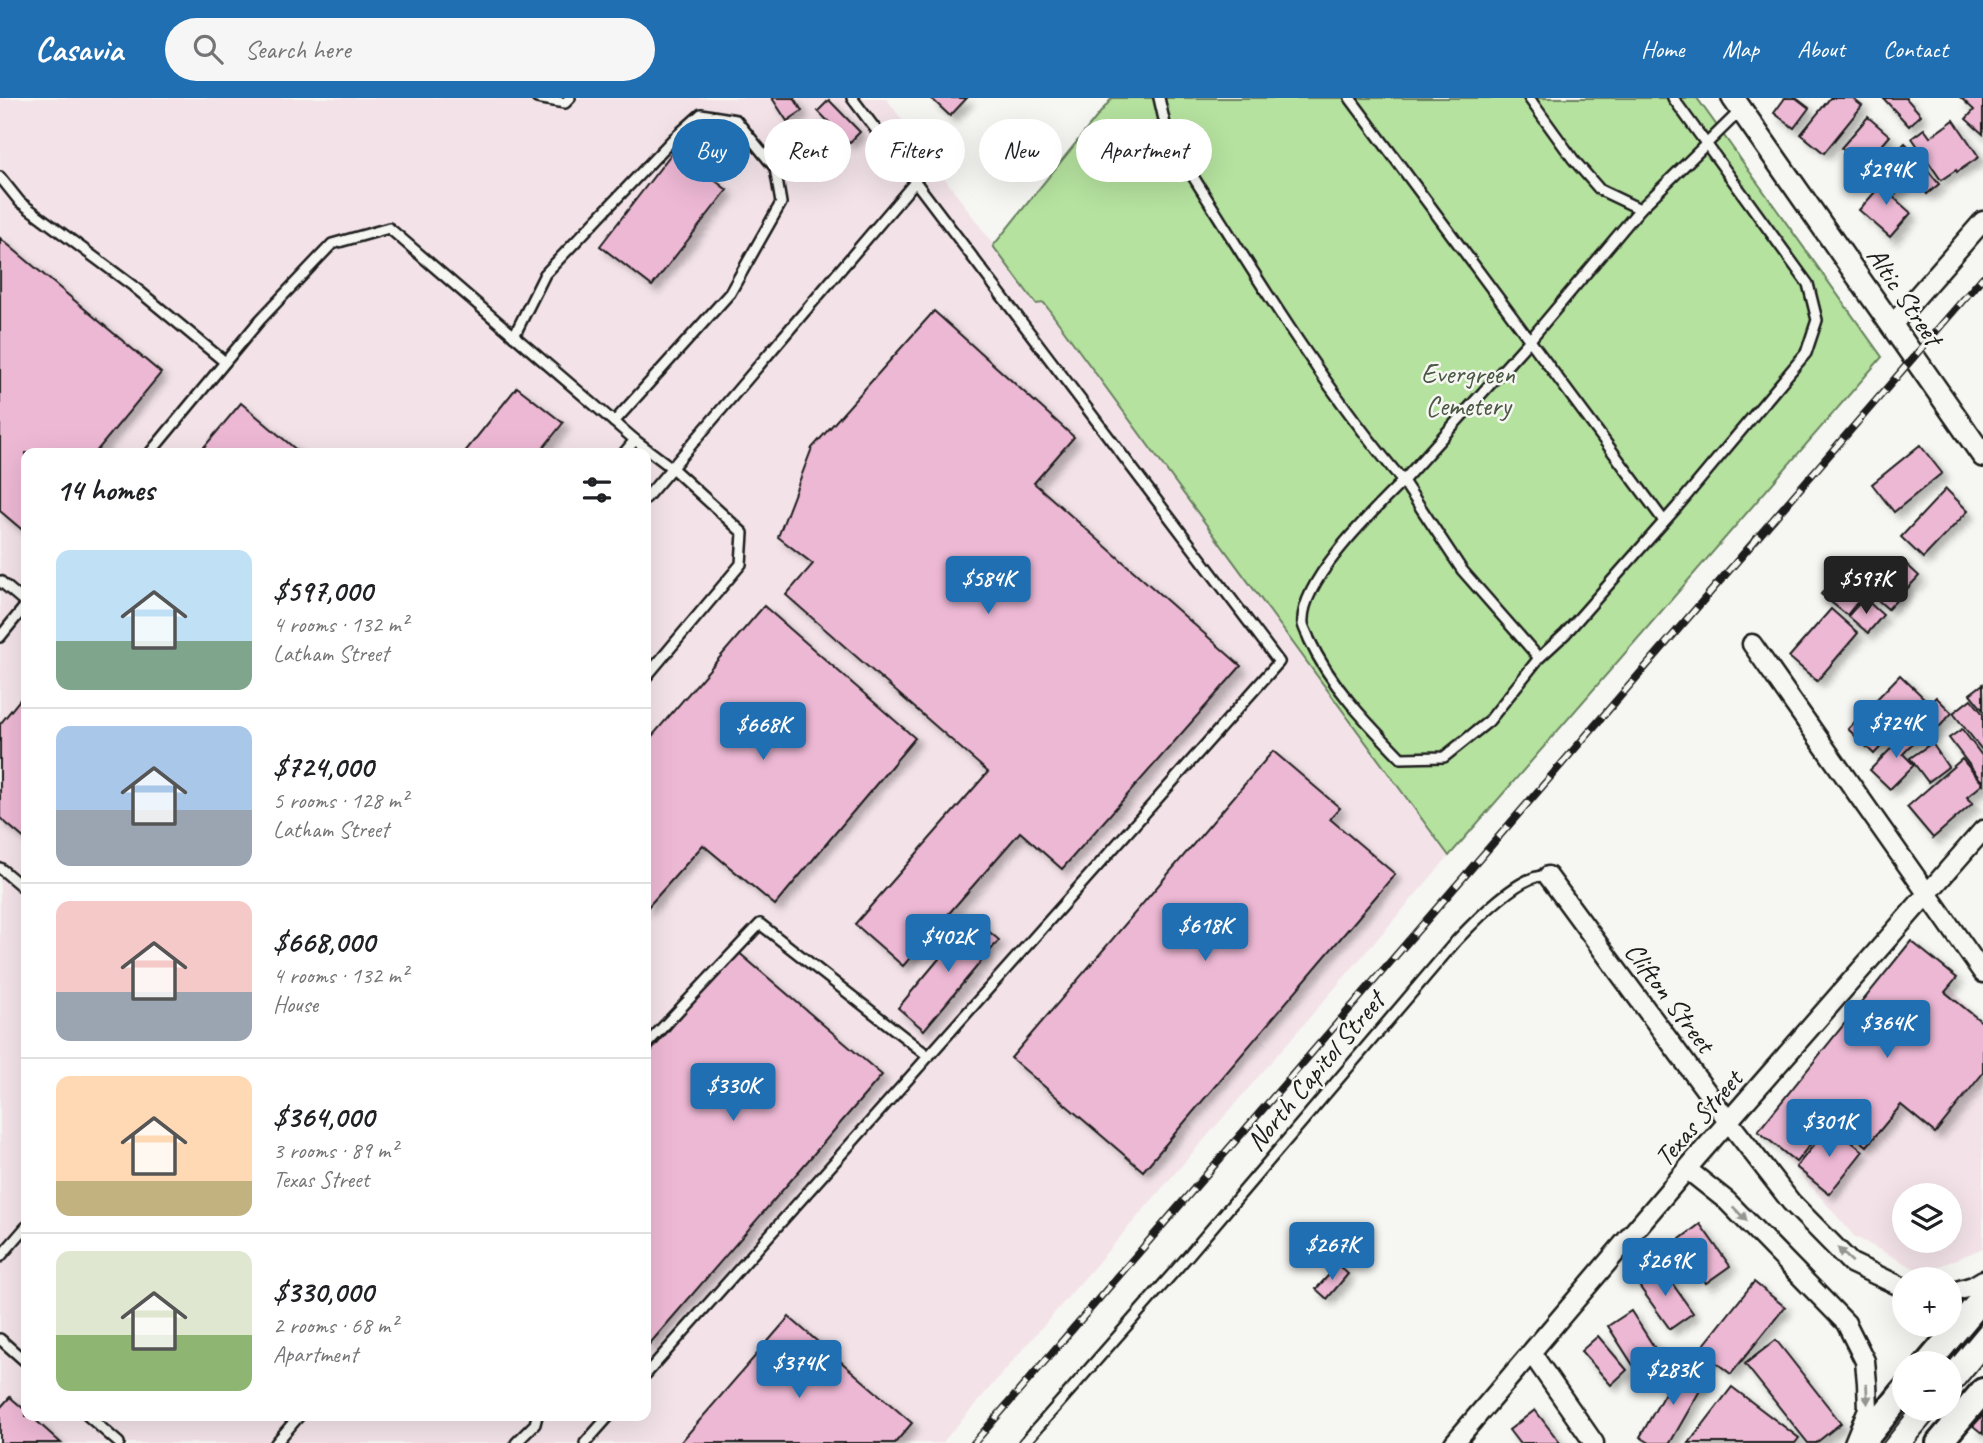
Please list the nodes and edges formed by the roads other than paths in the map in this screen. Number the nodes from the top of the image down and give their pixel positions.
1 (537, 98) edge
2 (570, 98) edge
3 (852, 98) edge
4 (1159, 98) edge
5 (1350, 98) edge
6 (1529, 98) edge
7 (1673, 98) edge
8 (1737, 104) edge
9 (868, 119) edge
10 (1706, 144) junction
11 (0, 177) edge
12 (914, 182) edge
13 (916, 182) edge
14 (1640, 209) junction
15 (1983, 221) edge
16 (1892, 325) junction
17 (514, 335) junction
18 (1530, 341) junction
19 (225, 362) junction
20 (614, 422) junction
21 (635, 440) junction
22 (154, 448) edge
23 (628, 448) edge
24 (646, 448) edge
25 (651, 452) edge
26 (1983, 456) edge
27 (672, 468) junction
28 (1403, 481) junction
29 (651, 492) edge
30 (1664, 521) junction
31 (0, 582) edge
32 (21, 600) edge
33 (21, 610) edge
34 (0, 637) edge
35 (1752, 644) dead end
36 (1539, 658) junction
37 (651, 671) edge
38 (1983, 830) edge
39 (0, 868) edge
40 (1548, 876) joint
41 (21, 886) edge
42 (1927, 895) junction
43 (1983, 973) edge
44 (651, 1040) edge
45 (927, 1055) junction
46 (1729, 1122) junction
47 (1688, 1170) junction
48 (21, 1233) edge
49 (0, 1258) edge
50 (1983, 1280) edge
51 (1892, 1282) edge
52 (1962, 1289) edge
53 (1983, 1298) edge
54 (0, 1339) edge
55 (1938, 1351) edge
56 (1532, 1354) junction
57 (21, 1358) edge
58 (651, 1368) edge
59 (1983, 1391) edge
60 (1892, 1406) edge
61 (94, 1421) edge
62 (295, 1421) edge
63 (536, 1421) edge
64 (600, 1421) edge
65 (119, 1443) edge
66 (276, 1443) edge
67 (516, 1443) edge
68 (584, 1443) edge
69 (1024, 1443) edge
70 (1454, 1443) edge
71 (1594, 1443) edge
72 (1854, 1443) edge
73 (1862, 1443) edge
74 (1939, 1443) edge

1 - 2 lane
3 - 9 lane
4 - 28 lane
5 - 18 lane
6 - 14 lane
7 - 10 lane
8 - 10 lane
8 - 16 street, Altic Street
10 - 14 lane
10 - 30 lane
11 - 19 lane
12 - 27 lane
13 - 45 lane
14 - 18 lane
15 - 16 street
16 - 26 street, Altic Street
17 - 19 lane
17 - 20 lane
17 - 20 lane
18 - 28 lane
18 - 30 lane
19 - 22 lane
20 - 21 lane
21 - 23 lane
21 - 24 lane
25 - 27 lane
27 - 29 lane
27 - 37 lane
28 - 36 lane
28 - 36 lane
30 - 36 lane
31 - 32 lane
33 - 34 lane
35 - 42 street
38 - 42 street, Texas Street
39 - 41 lane
40 - 46 street, Clifton Street
40 - 69 lane, North Capitol Street
42 - 43 street
42 - 46 street, Texas Street
44 - 45 lane
45 - 58 lane
46 - 47 street, Texas Street
51 -> 46 street, Clifton Street
47 - 56 street, Texas Street
47 -> 72 street
48 - 49 lane
50 - 52 street
53 - 55 main road
54 - 57 lane
56 - 70 street, Texas Street
56 - 71 street
59 - 74 main road
60 - 73 main road
61 - 65 lane
62 - 66 lane
63 - 67 lane
64 - 68 lane

